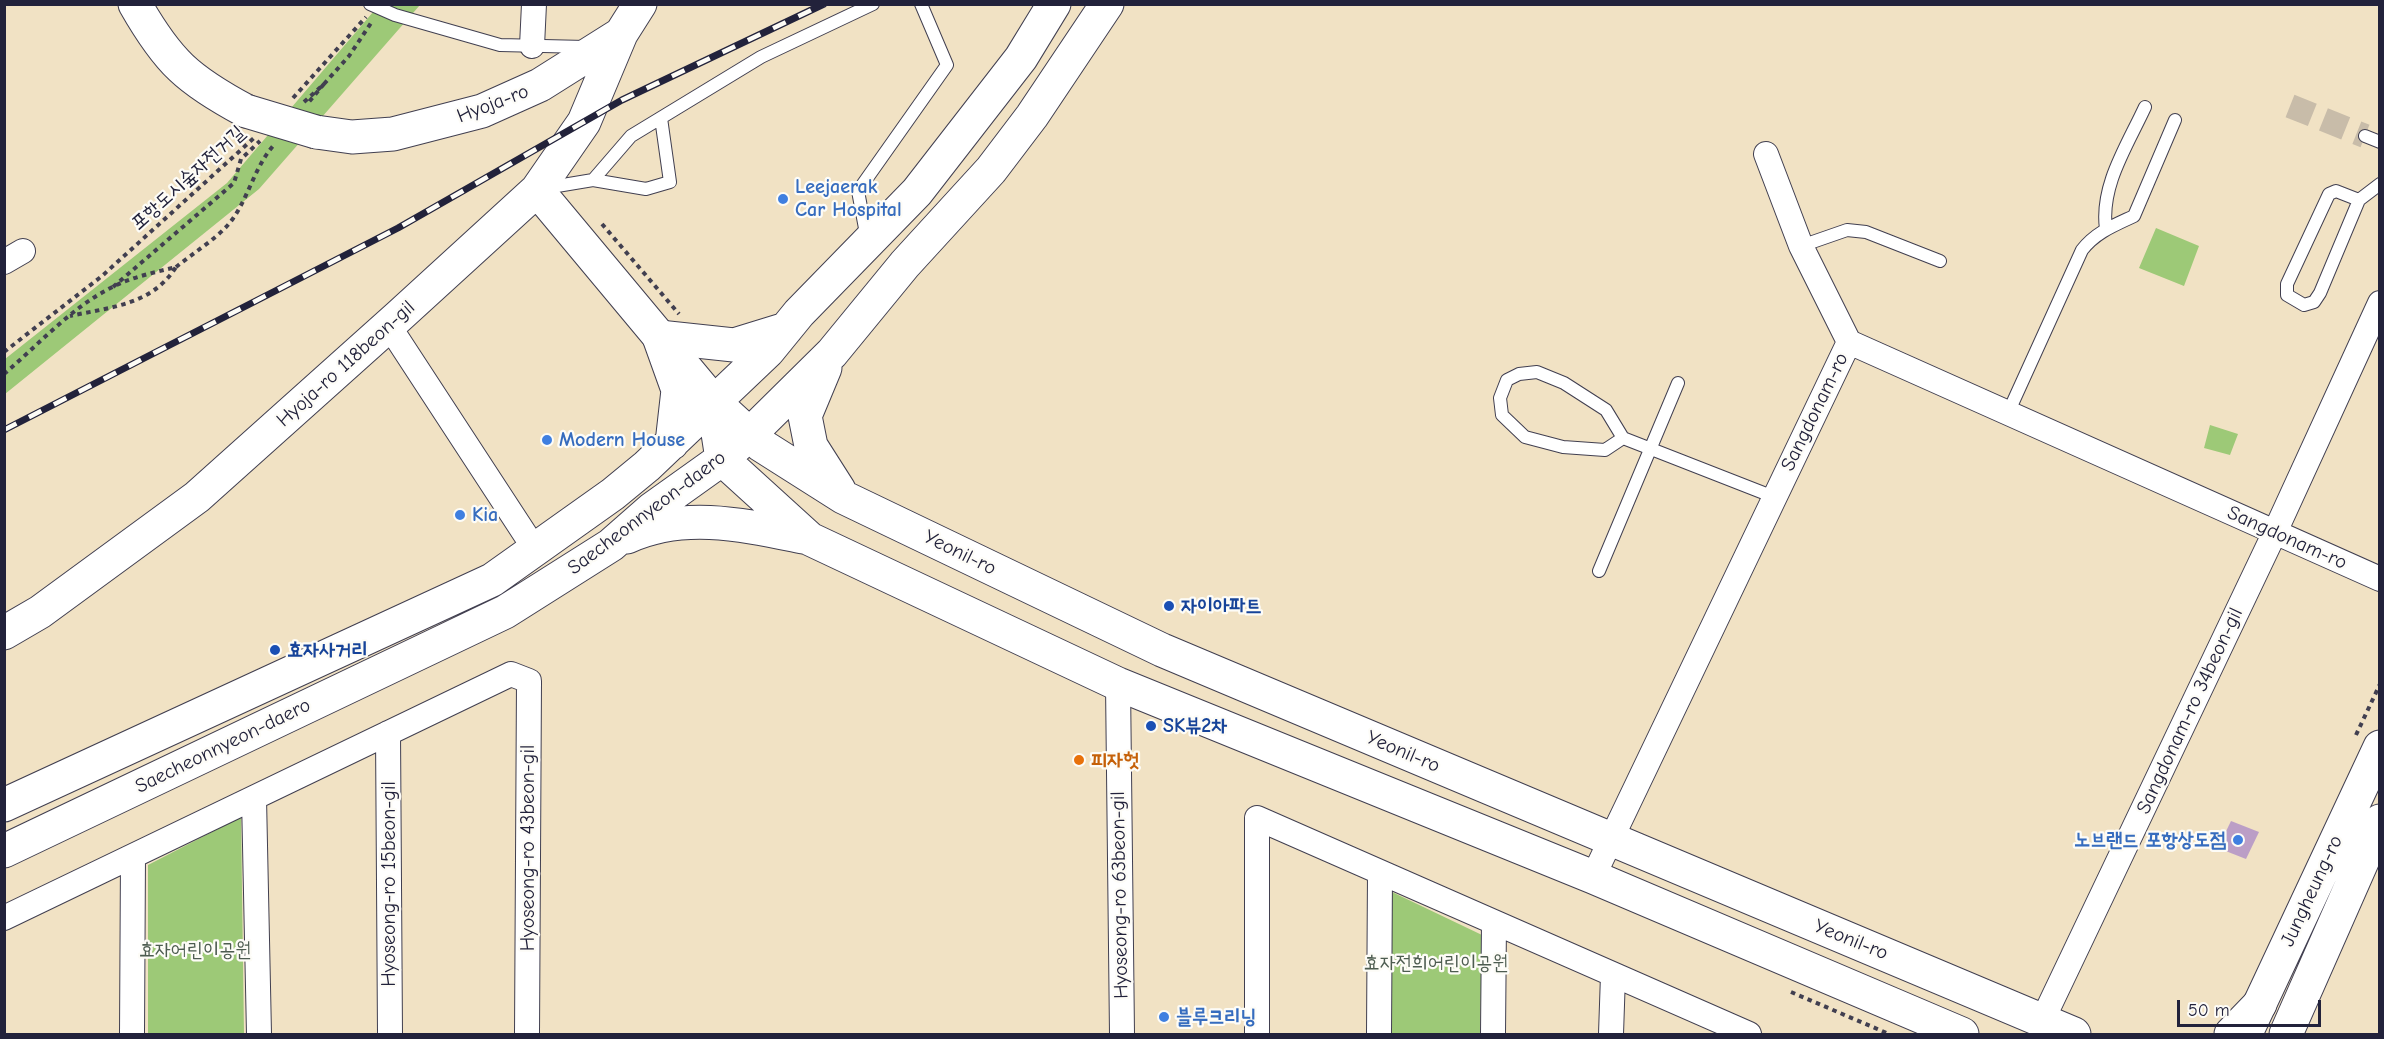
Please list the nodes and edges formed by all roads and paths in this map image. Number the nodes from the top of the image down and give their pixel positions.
1 (135, 4) edge
2 (534, 4) edge
3 (640, 4) edge
4 (873, 4) edge
5 (921, 4) edge
6 (1107, 4) edge
7 (373, 6) edge
8 (1048, 14) edge
9 (612, 41) junction
10 (532, 46) junction
11 (286, 106) dead end
12 (2145, 107) dead end
13 (306, 116) junction
14 (661, 118) junction
15 (2175, 120) dead end
16 (254, 121) junction
17 (266, 136) dead end
18 (2365, 136) tunnel mouth
19 (2379, 142) edge
20 (275, 143) dead end
21 (1766, 154) dead end
22 (593, 180) junction
23 (2379, 184) edge
24 (537, 190) junction
25 (2360, 200) junction
26 (598, 219) dead end
27 (2106, 229) junction
28 (868, 243) junction
29 (1801, 246) junction
30 (1940, 261) dead end
31 (176, 267) junction
32 (113, 287) junction
33 (2379, 303) edge
34 (70, 316) junction
35 (389, 326) junction
36 (786, 329) junction
37 (660, 337) junction
38 (703, 341) junction
39 (1849, 342) junction
40 (4, 352) edge
41 (832, 353) junction
42 (4, 374) edge
43 (1678, 383) dead end
44 (713, 402) junction
45 (2008, 413) junction
46 (750, 435) junction
47 (1623, 438) junction
48 (672, 443) junction
49 (1651, 451) junction
50 (722, 459) junction
51 (843, 497) junction
52 (1774, 497) junction
53 (2275, 532) junction
54 (810, 539) junction
55 (611, 544) junction
56 (536, 551) junction
57 (1599, 572) dead end
58 (2379, 579) edge
59 (4, 633) edge
60 (1118, 684) junction
61 (388, 733) junction
62 (2379, 747) edge
63 (254, 798) junction
64 (4, 805) edge
65 (2379, 821) edge
66 (1609, 840) junction
67 (4, 850) edge
68 (133, 856) junction
69 (1380, 873) junction
70 (1593, 877) junction
71 (4, 918) edge
72 (1494, 922) junction
73 (1613, 975) junction
74 (1782, 987) dead end
75 (2260, 1004) junction
76 (2043, 1019) junction
77 (1738, 1032) edge
78 (132, 1035) edge
79 (259, 1035) edge
80 (390, 1035) edge
81 (527, 1035) edge
82 (1122, 1035) edge
83 (1257, 1035) edge
84 (1379, 1035) edge
85 (1493, 1035) edge
86 (1611, 1035) edge
87 (1889, 1035) edge
88 (1962, 1035) edge
89 (2074, 1035) edge
90 (2231, 1035) edge
91 (2245, 1035) edge
92 (2286, 1035) edge

1 - 16 main road
2 - 10 street
3 - 9 main road, Hyoja-ro
4 - 14 lane
5 - 28 lane
6 - 41 main road, Saecheonnyeon-daero
7 - 10 lane
7 - 11 path
7 - 13 path
8 - 28 main road, Saecheonnyeon-daero
9 - 10 lane
9 - 13 main road, Hyoja-ro
9 - 24 main road, Hyoja-ro 118beon-gil
12 - 27 lane
13 - 16 main road, Hyoja-ro, bridge
14 - 22 lane
14 - 22 lane
15 - 27 lane
16 - 40 path, 포항도시숲자전거길
17 - 32 path
18 - 19 lane
20 - 31 path
21 - 29 street
22 - 24 lane
23 - 25 lane
24 - 35 main road, Hyoja-ro 118beon-gil
24 - 37 main road, Yeonil-ro
25 - 25 lane
26 - 38 path
27 - 45 lane
28 - 36 main road, Saecheonnyeon-daero
29 - 30 lane
29 - 39 street
31 - 32 path
31 - 34 path
32 - 34 path
33 - 53 street, Sangdonam-ro 34beon-gil
34 - 42 path
35 - 56 street
35 - 59 main road, Hyoja-ro 118beon-gil
36 - 38 main road
36 - 44 main road, Saecheonnyeon-daero
37 - 38 main road
37 - 44 main road, Yeonil-ro
37 - 48 main road
39 - 45 street, Sangdonam-ro
39 - 52 street, Sangdonam-ro
41 - 46 main road, Saecheonnyeon-daero
41 - 51 main road
43 - 49 lane
44 - 46 main road, Yeonil-ro
44 - 48 main road, Saecheonnyeon-daero
44 - 50 main road
45 - 53 street, Sangdonam-ro
46 - 50 main road, Saecheonnyeon-daero
46 - 51 main road, Yeonil-ro
47 - 47 lane
47 - 49 lane
48 - 56 main road, Saecheonnyeon-daero
49 - 52 lane
49 - 57 lane
50 - 54 main road
50 - 55 main road, Saecheonnyeon-daero
51 - 66 main road, Yeonil-ro
52 - 66 street, Sangdonam-ro
53 - 58 street, Sangdonam-ro
53 - 76 street, Sangdonam-ro 34beon-gil
54 - 55 main road
54 - 60 main road
55 - 67 main road, Saecheonnyeon-daero
56 - 64 main road, Saecheonnyeon-daero
60 - 70 main road
60 - 82 street, Hyoseong-ro 63beon-gil
61 - 63 street
61 - 80 street, Hyoseong-ro 15beon-gil
61 - 81 street, Hyoseong-ro 43beon-gil
62 - 75 main road, Jungheung-ro
63 - 68 street
63 - 79 street
65 - 92 main road, Jungheung-ro
66 - 70 street, Sangdonam-ro
66 - 76 main road, Yeonil-ro
68 - 71 street
68 - 78 street
69 - 72 street
69 - 83 street
69 - 84 street
70 - 88 main road
72 - 73 street
72 - 85 street
73 - 77 street
73 - 86 street
74 - 87 path
75 - 90 main road
75 - 91 main road, Jungheung-ro
76 - 89 main road, Yeonil-ro

